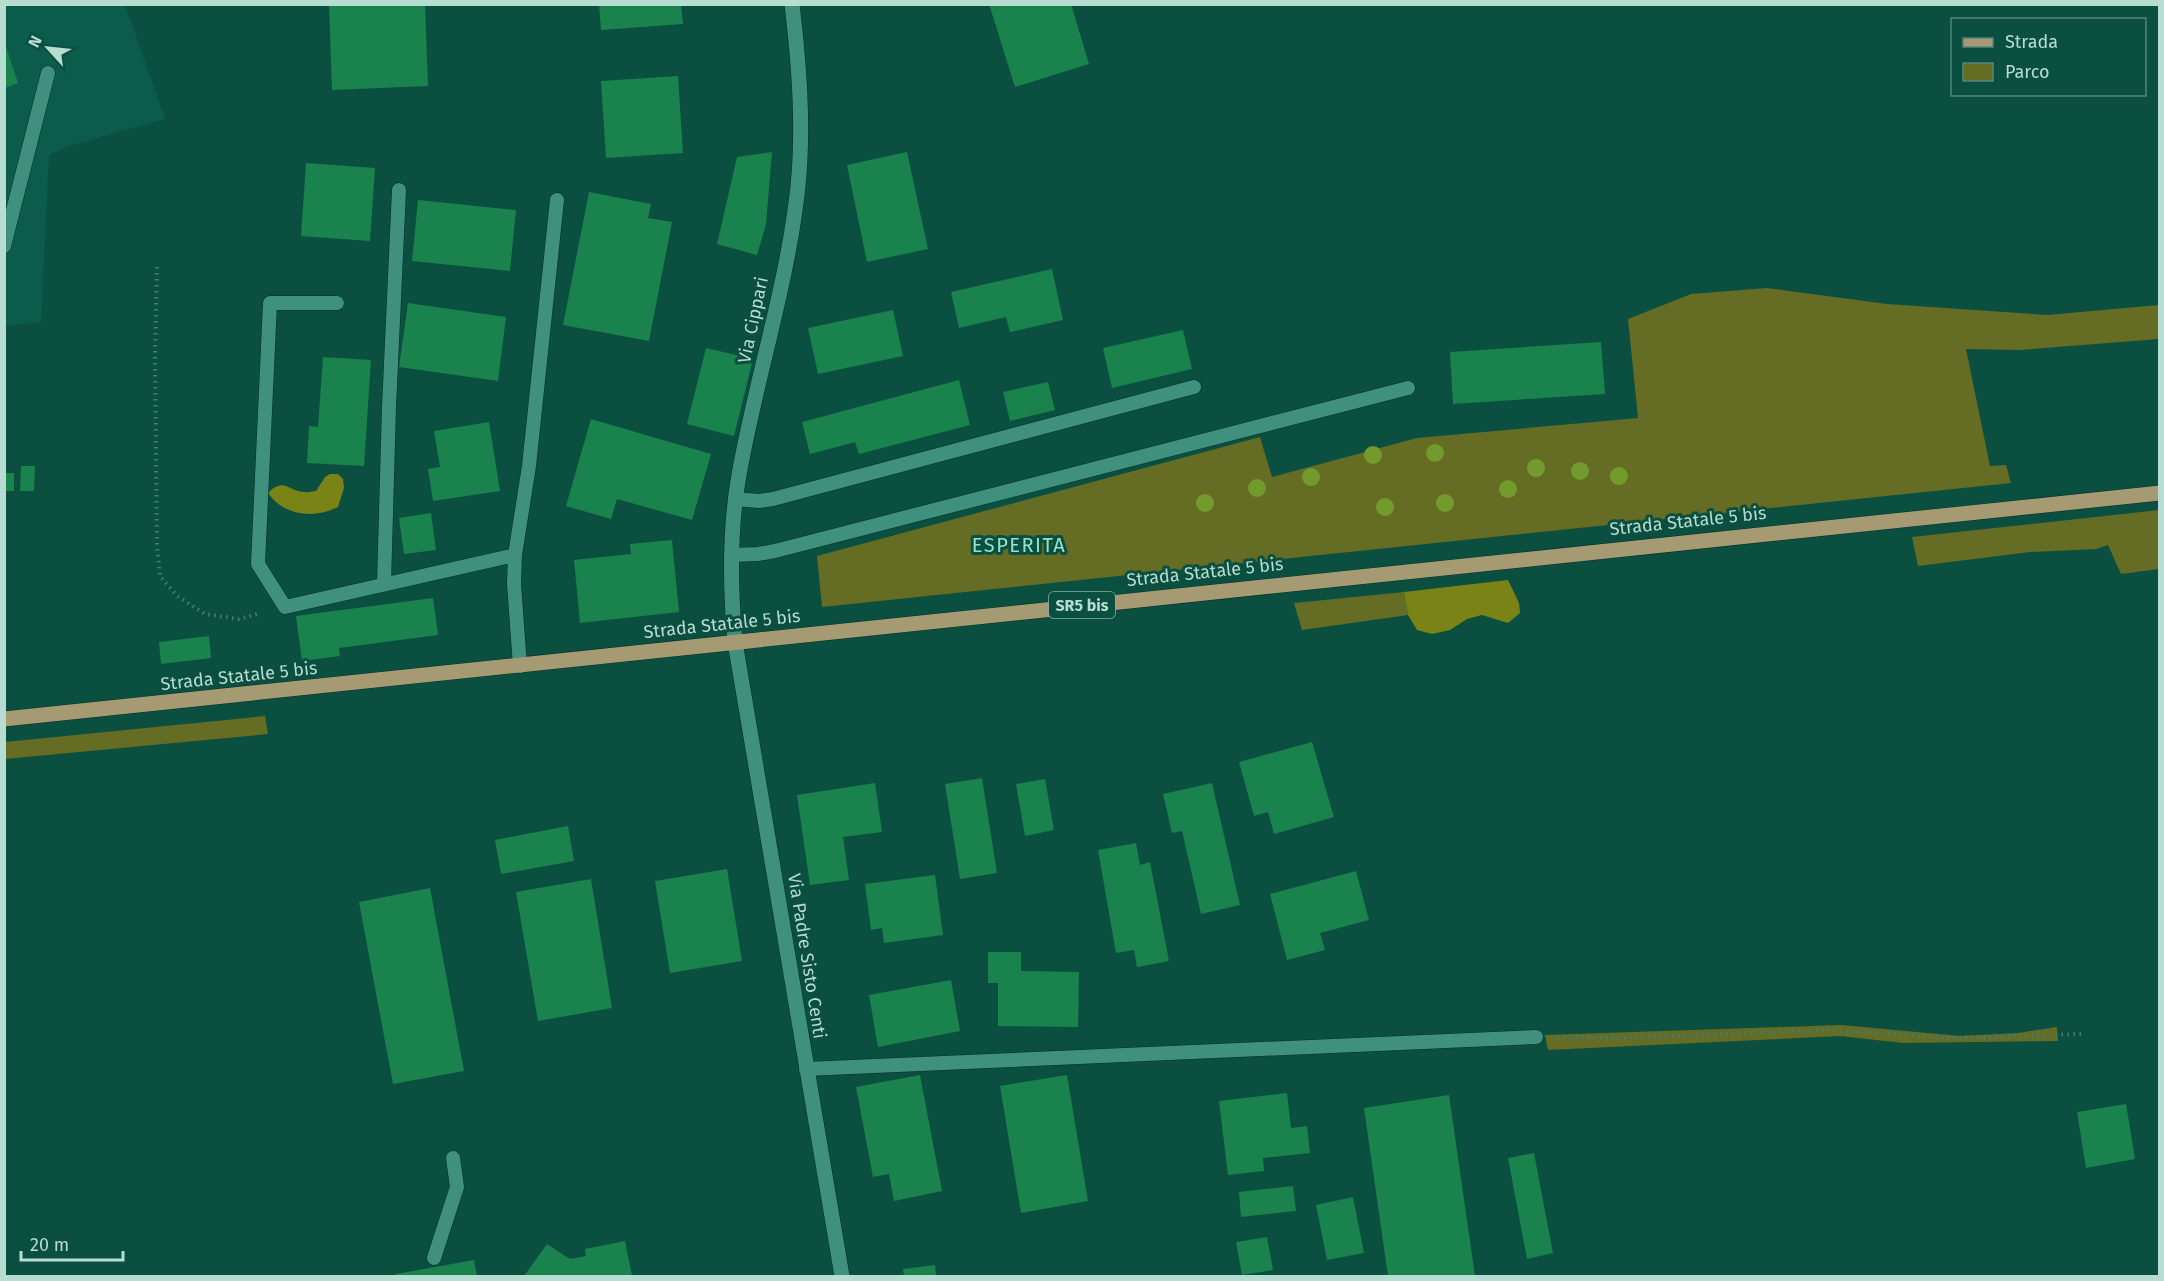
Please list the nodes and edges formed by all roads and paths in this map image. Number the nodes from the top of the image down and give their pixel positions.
1 (792, 4) edge
2 (48, 73) dead end
3 (399, 190) dead end
4 (557, 200) dead end
5 (4, 246) edge
6 (157, 267) dead end
7 (337, 303) dead end
8 (1194, 387) dead end
9 (1408, 388) dead end
10 (2160, 493) edge
11 (735, 500) junction
12 (515, 555) junction
13 (731, 555) junction
14 (384, 584) junction
15 (285, 607) junction
16 (735, 642) junction
17 (520, 666) junction
18 (4, 719) edge
19 (2082, 1034) dead end
20 (1536, 1036) joint
21 (806, 1069) junction
22 (453, 1158) dead end
23 (434, 1258) dead end
24 (842, 1276) edge

1 - 11 street, Via Cippari
2 - 5 lane
3 - 14 lane
4 - 12 lane
6 - 15 path
7 - 15 lane
8 - 11 lane
9 - 13 lane
10 - 16 main road, Strada Statale 5 bis / SR5 bis
11 - 13 street, Via Cippari
12 - 14 lane
12 - 17 lane
13 - 16 street, Via Cippari
14 - 15 lane
16 - 17 main road, Strada Statale 5 bis / SR5 bis
16 - 21 street, Via Padre Sisto Centi
17 - 18 main road, Strada Statale 5 bis / SR5 bis
19 - 20 path
20 - 21 lane
21 - 24 street, Via Padre Sisto Centi
22 - 23 lane

